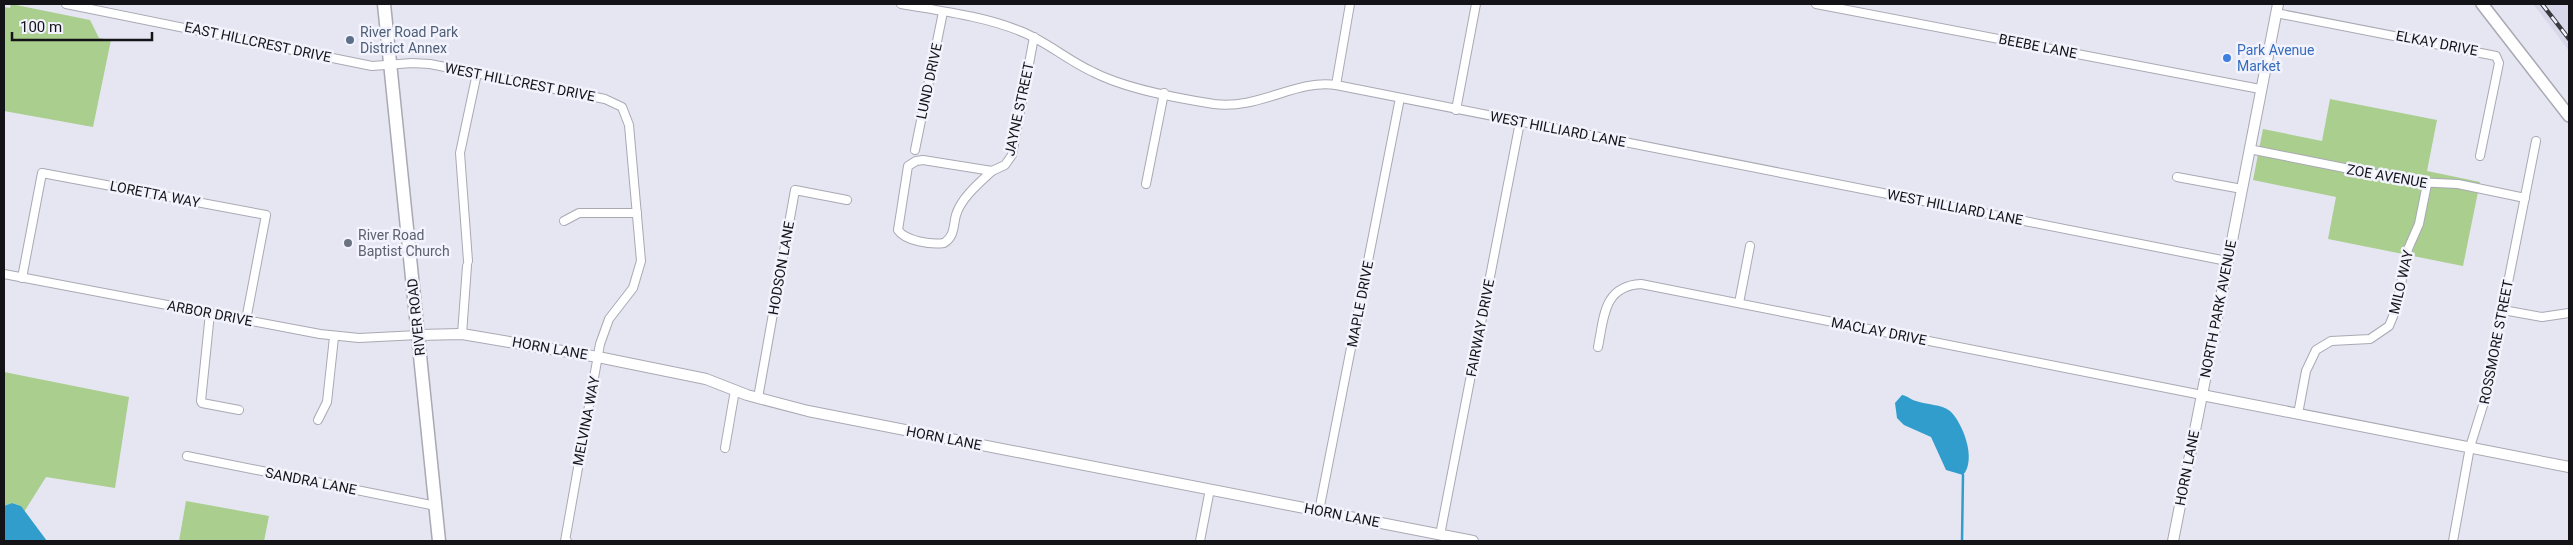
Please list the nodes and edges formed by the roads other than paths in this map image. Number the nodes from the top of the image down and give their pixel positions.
1 (66, 4) edge
2 (384, 4) edge
3 (902, 4) edge
4 (1350, 4) edge
5 (1476, 4) edge
6 (1816, 4) edge
7 (2482, 4) edge
8 (2277, 8) edge
9 (943, 12) junction
10 (1034, 37) junction
11 (390, 65) junction
12 (476, 73) junction
13 (1336, 85) junction
14 (2260, 89) junction
15 (1164, 93) junction
16 (1400, 98) junction
17 (619, 104) joint
18 (1456, 110) junction
19 (2569, 116) edge
20 (1520, 122) junction
21 (2536, 141) dead end
22 (2249, 149) junction
23 (915, 150) dead end
24 (2480, 156) dead end
25 (992, 171) junction
26 (2177, 177) dead end
27 (1146, 184) dead end
28 (2427, 184) junction
29 (2242, 189) junction
30 (2525, 198) junction
31 (847, 200) dead end
32 (638, 213) junction
33 (564, 221) dead end
34 (1750, 246) dead end
35 (2227, 261) junction
36 (4, 274) edge
37 (22, 278) junction
38 (1739, 303) junction
39 (2503, 310) junction
40 (210, 313) junction
41 (2569, 313) edge
42 (246, 320) junction
43 (462, 334) junction
44 (418, 335) junction
45 (334, 336) junction
46 (1598, 347) dead end
47 (598, 357) junction
48 (735, 390) junction
49 (2202, 395) junction
50 (758, 398) junction
51 (239, 410) dead end
52 (2298, 414) junction
53 (318, 420) dead end
54 (2470, 447) junction
55 (725, 448) dead end
56 (187, 456) dead end
57 (2569, 467) edge
58 (1210, 489) junction
59 (436, 506) junction
60 (1319, 510) junction
61 (1440, 534) junction
62 (439, 541) edge
63 (566, 541) edge
64 (1200, 541) edge
65 (1470, 541) edge
66 (2173, 541) edge
67 (2452, 541) edge

1 - 11 street, EAST HILLCREST DRIVE
2 - 11 main road, RIVER ROAD
3 - 9 street, WEST HILLIARD LANE
4 - 13 street
5 - 18 street
6 - 14 street, BEEBE LANE
7 - 19 main road
8 - 14 street, NORTH PARK AVENUE
8 - 24 street, ELKAY DRIVE
9 - 10 street, WEST HILLIARD LANE
9 - 23 street, LUND DRIVE
10 - 15 street, WEST HILLIARD LANE
10 - 25 street, JAYNE STREET
11 - 12 street, WEST HILLCREST DRIVE
11 - 44 main road, RIVER ROAD
12 - 17 street, WEST HILLCREST DRIVE
12 - 43 street
13 - 15 street, WEST HILLIARD LANE
13 - 16 street, WEST HILLIARD LANE
14 - 22 street, NORTH PARK AVENUE
15 - 27 street
16 - 18 street, WEST HILLIARD LANE
16 - 60 street, MAPLE DRIVE
17 - 32 street, MELVINA WAY
18 - 20 street, WEST HILLIARD LANE
20 - 35 street, WEST HILLIARD LANE
20 - 61 street, FAIRWAY DRIVE
21 - 30 street, ROSSMORE STREET
22 - 28 street, ZOE AVENUE
22 - 29 street, NORTH PARK AVENUE
25 - 25 street, JAYNE STREET
26 - 29 street
28 - 30 street, ZOE AVENUE
28 - 52 street, MILO WAY
29 - 35 street, NORTH PARK AVENUE
30 - 39 street, ROSSMORE STREET
31 - 50 street, HODSON LANE
32 - 33 street
32 - 47 street, MELVINA WAY
34 - 38 street
35 - 49 street, NORTH PARK AVENUE
36 - 37 street, ARBOR DRIVE
37 - 40 street, ARBOR DRIVE
37 - 42 street, LORETTA WAY
38 - 46 street, MACLAY DRIVE
38 - 49 street, MACLAY DRIVE
39 - 41 street
39 - 54 street, ROSSMORE STREET
40 - 42 street, ARBOR DRIVE
40 - 51 street
42 - 45 street, ARBOR DRIVE
43 - 44 street, HORN LANE
43 - 47 street, HORN LANE
44 - 45 street, ARBOR DRIVE
44 - 59 main road, RIVER ROAD
45 - 53 street
47 - 48 street, HORN LANE
47 - 63 street, MELVINA WAY
48 - 50 street, HORN LANE
48 - 55 street
49 - 52 street, NORTH PARK AVENUE
49 - 66 street, HORN LANE
50 - 58 street, HORN LANE
52 - 54 street, NORTH PARK AVENUE
54 - 57 street, NORTH PARK AVENUE
54 - 67 street, ROSSMORE STREET
56 - 59 street, SANDRA LANE
58 - 60 street, HORN LANE
58 - 64 street
59 - 62 main road, RIVER ROAD
60 - 61 street, HORN LANE
61 - 65 street, HORN LANE

